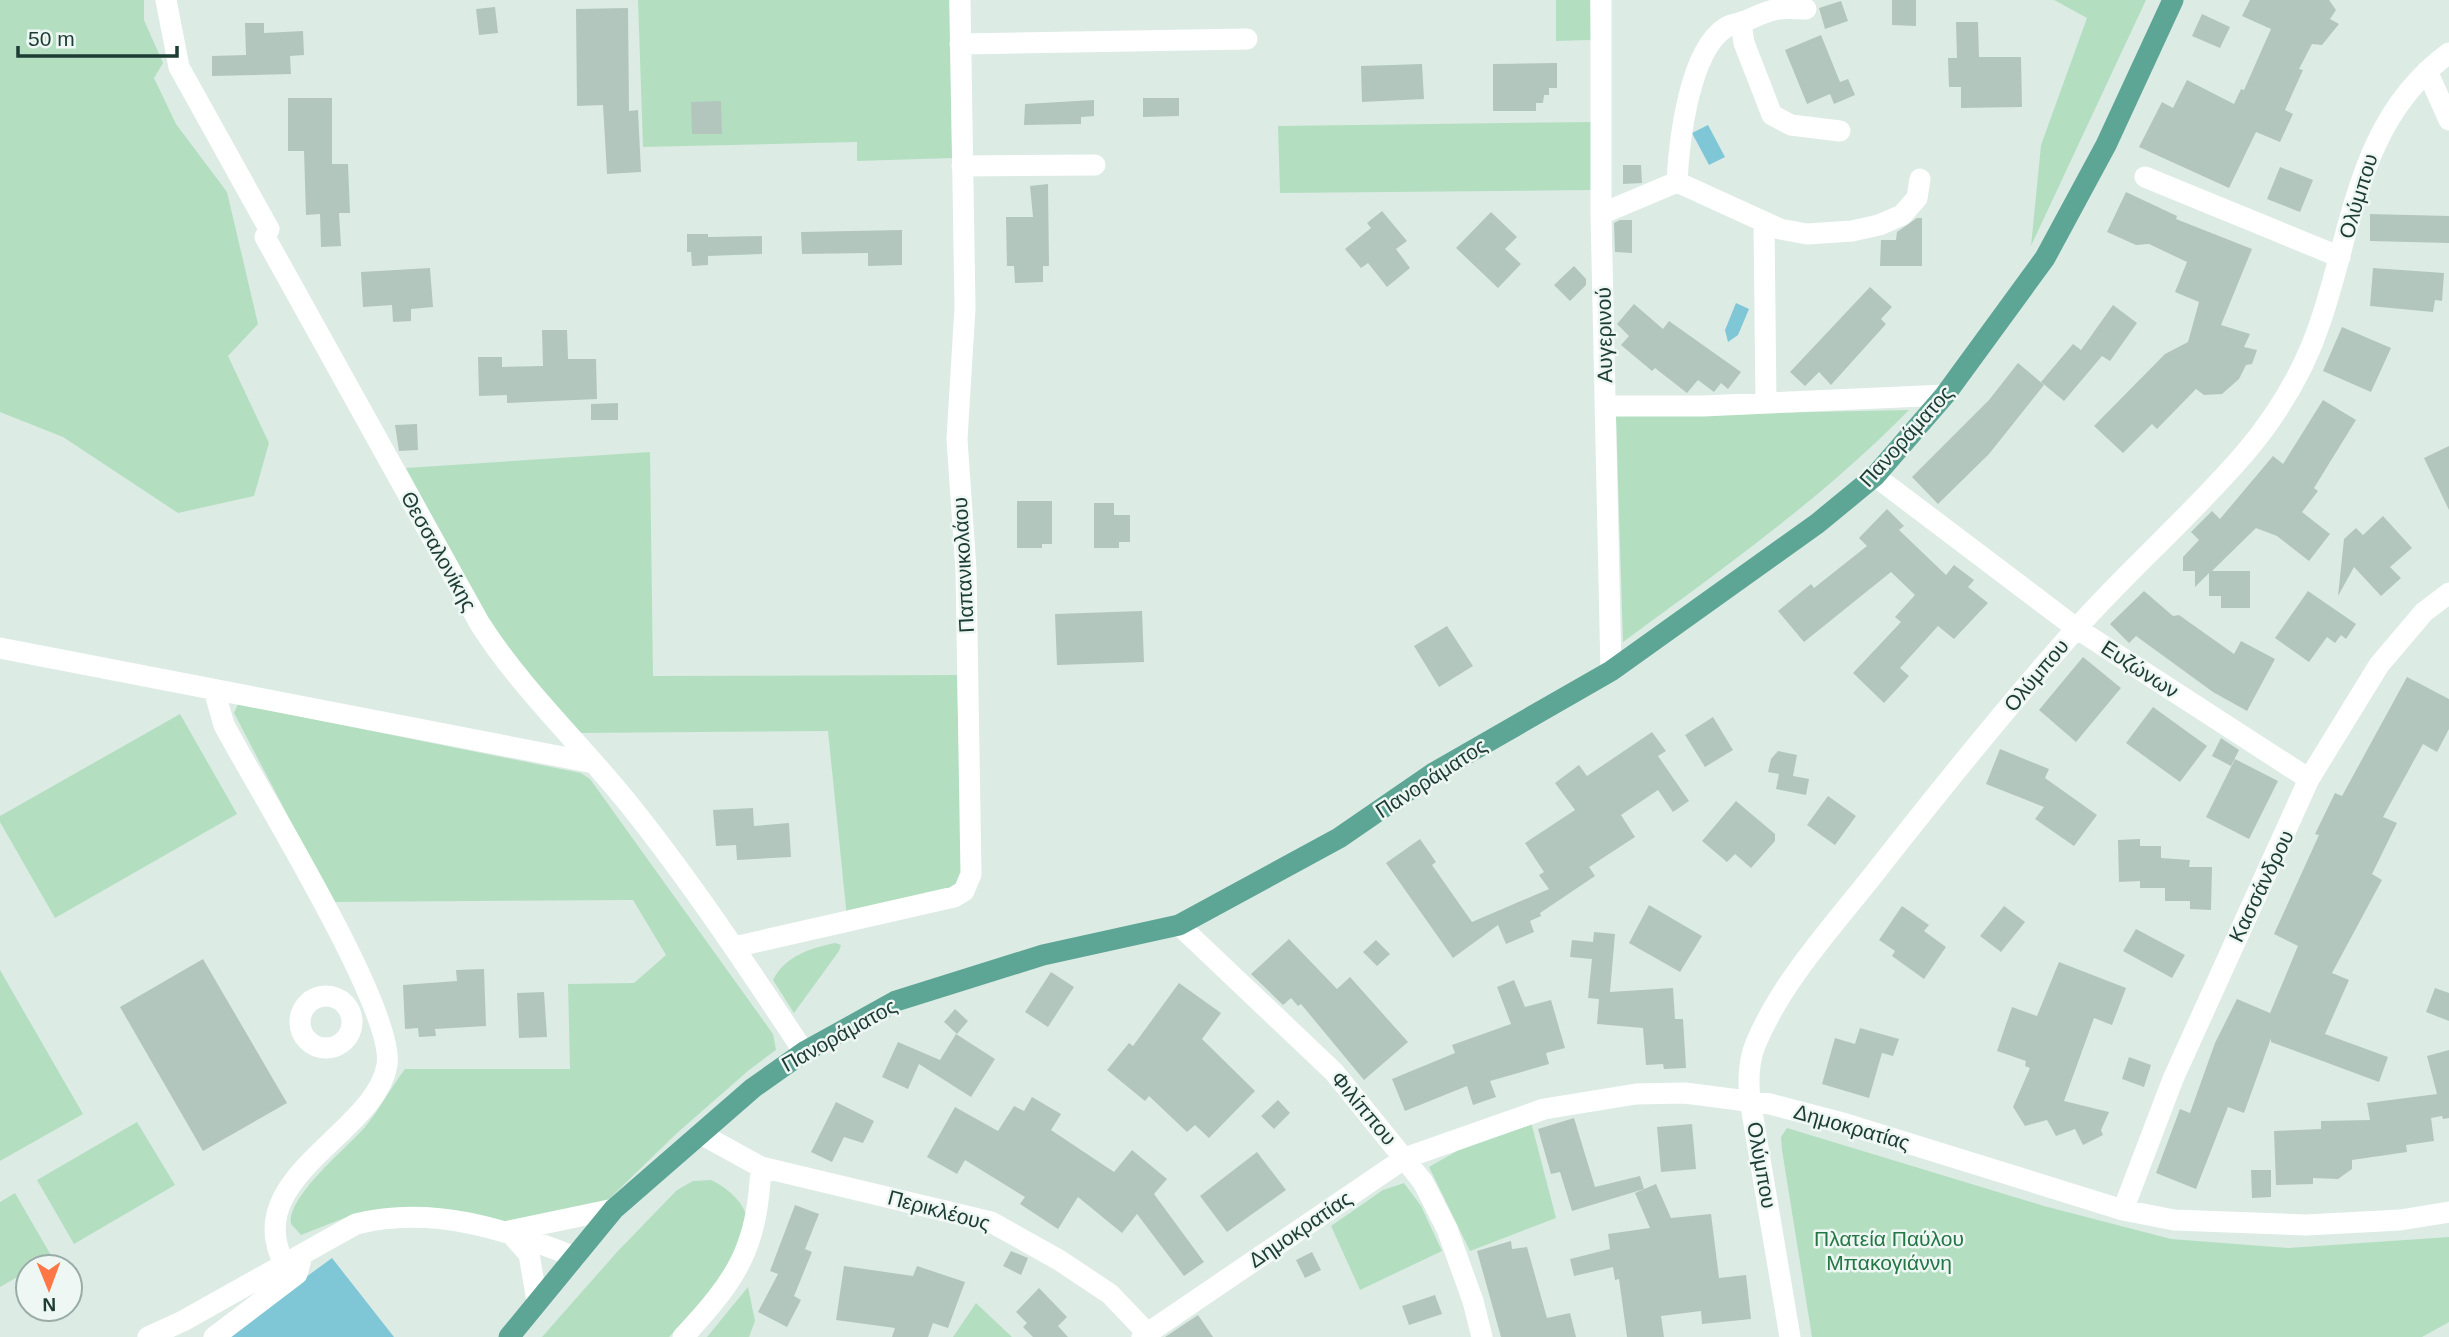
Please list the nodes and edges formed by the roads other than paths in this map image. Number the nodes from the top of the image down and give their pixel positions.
1 (166, 0) edge
2 (960, 0) edge
3 (1601, 0) edge
4 (2172, 0) edge
5 (1806, 9) dead end
6 (1741, 23) junction
7 (1247, 39) dead end
8 (960, 44) junction
9 (2449, 53) edge
10 (2427, 71) junction
11 (2449, 120) edge
12 (1840, 131) dead end
13 (1095, 165) dead end
14 (962, 166) junction
15 (2145, 177) dead end
16 (1920, 179) dead end
17 (1677, 182) junction
18 (1601, 214) junction
19 (1764, 223) junction
20 (2340, 257) junction
21 (1945, 395) junction
22 (1766, 403) junction
23 (1605, 406) junction
24 (1875, 476) junction
25 (2449, 593) edge
26 (2076, 628) junction
27 (0, 648) edge
28 (1611, 671) junction
29 (214, 690) junction
30 (594, 763) junction
31 (2309, 779) junction
32 (1179, 925) junction
33 (734, 947) junction
34 (379, 1021) junction
35 (352, 1024) dead end
36 (804, 1052) junction
37 (1750, 1100) junction
38 (701, 1134) junction
39 (1405, 1158) junction
40 (761, 1167) junction
41 (614, 1209) junction
42 (2123, 1210) junction
43 (2449, 1212) edge
44 (509, 1231) junction
45 (575, 1257) junction
46 (294, 1259) junction
47 (537, 1301) junction
48 (1147, 1335) edge
49 (148, 1337) edge
50 (214, 1337) edge
51 (509, 1337) edge
52 (683, 1337) edge
53 (1482, 1337) edge
54 (1790, 1337) edge

1 - 30 street, Θεσσαλονίκης
2 - 8 street, Παπανικολάου
3 - 18 street, Αυγερινού
4 - 21 main road, Πανοράματος
5 - 6 street
6 - 12 street
6 - 17 street
7 - 8 street
8 - 14 street, Παπανικολάου
9 - 10 street, Ολύμπου
10 - 11 street
10 - 20 street, Ολύμπου
13 - 14 street
14 - 33 street, Παπανικολάου
15 - 20 street
16 - 19 street
17 - 18 street
17 - 19 street
18 - 23 street, Αυγερινού
19 - 22 street
20 - 26 street, Ολύμπου
21 - 22 street
21 - 24 main road, Πανοράματος
22 - 23 street
23 - 28 street, Αυγερινού
24 - 26 street, Ευζώνων
24 - 28 main road, Πανοράματος
25 - 31 street, Κασσάνδρου
26 - 31 street, Ευζώνων
26 - 37 street, Ολύμπου
27 - 29 street
28 - 32 main road, Πανοράματος
29 - 30 street
29 - 34 street
30 - 33 street, Θεσσαλονίκης
31 - 42 street, Κασσάνδρου
32 - 36 main road, Πανοράματος
32 - 39 street, Φιλίππου
33 - 36 street, Θεσσαλονίκης
34 - 35 street
34 - 46 street
36 - 38 main road, Πανοράματος
37 - 39 street, Δημοκρατίας
37 - 42 street, Δημοκρατίας
37 - 54 street, Ολύμπου
38 - 40 street, Περικλέους
38 - 41 main road, Πανοράματος
39 - 48 street, Δημοκρατίας
39 - 53 street, Φιλίππου
40 - 48 street, Περικλέους
40 - 52 street
41 - 44 street
41 - 45 main road, Πανοράματος
42 - 43 street, Δημοκρατίας
44 - 45 street
44 - 46 street
44 - 47 street
45 - 47 main road, Πανοράματος
46 - 49 street
46 - 50 street
47 - 51 main road, Πανοράματος

